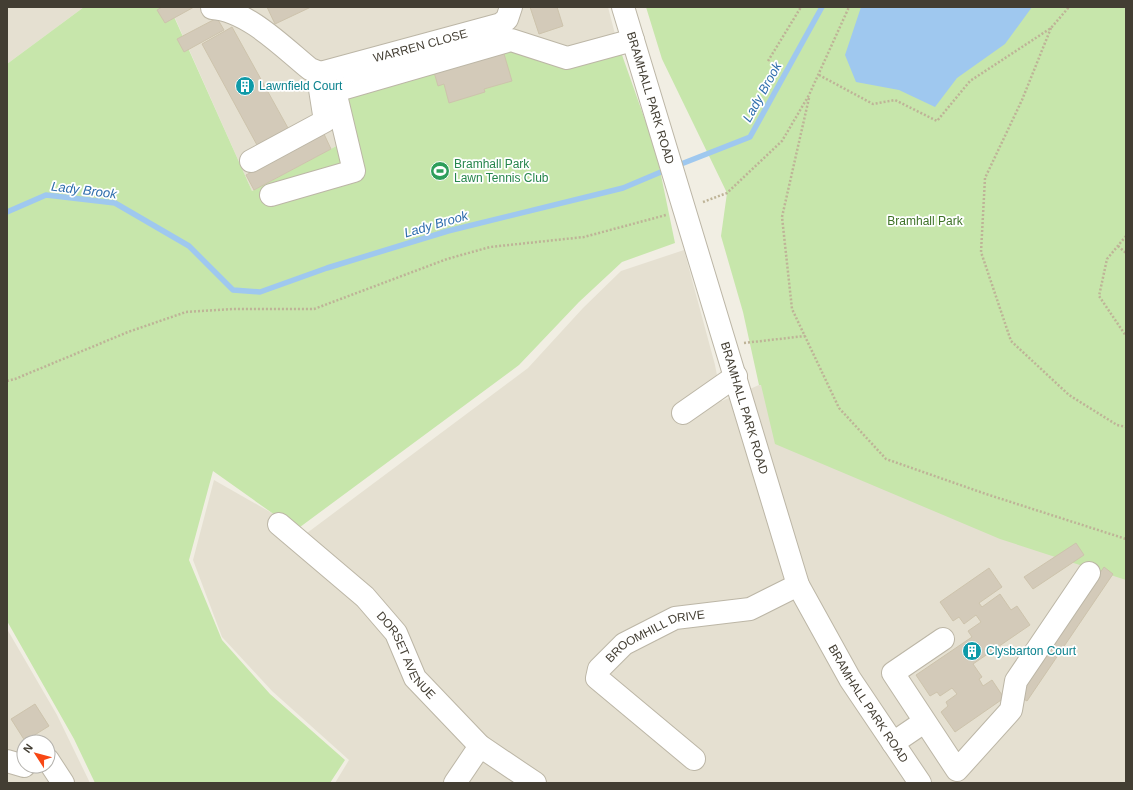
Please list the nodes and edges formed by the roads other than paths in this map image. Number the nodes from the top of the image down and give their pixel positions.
1 (511, 7) edge
2 (623, 7) edge
3 (212, 8) dead end
4 (634, 40) junction
5 (320, 73) junction
6 (251, 161) dead end
7 (271, 195) dead end
8 (736, 376) junction
9 (683, 413) dead end
10 (279, 524) dead end
11 (1089, 573) dead end
12 (798, 585) junction
13 (943, 639) dead end
14 (924, 722) junction
15 (893, 742) junction
16 (480, 746) junction
17 (694, 759) dead end
18 (56, 772) edge
19 (63, 783) edge
20 (455, 783) edge
21 (535, 783) edge
22 (920, 783) edge

1 - 5 street, WARREN CLOSE
2 - 4 street, BRAMHALL PARK ROAD
3 - 5 street
4 - 7 street
4 - 8 street, BRAMHALL PARK ROAD
5 - 6 street
8 - 9 street
8 - 12 street, BRAMHALL PARK ROAD
10 - 16 street, DORSET AVENUE
11 - 14 street
12 - 15 street, BRAMHALL PARK ROAD
12 - 17 street, BROOMHILL DRIVE
13 - 14 street
14 - 15 street
15 - 22 street, BRAMHALL PARK ROAD
16 - 20 street
16 - 21 street, DORSET AVENUE
18 - 19 street

